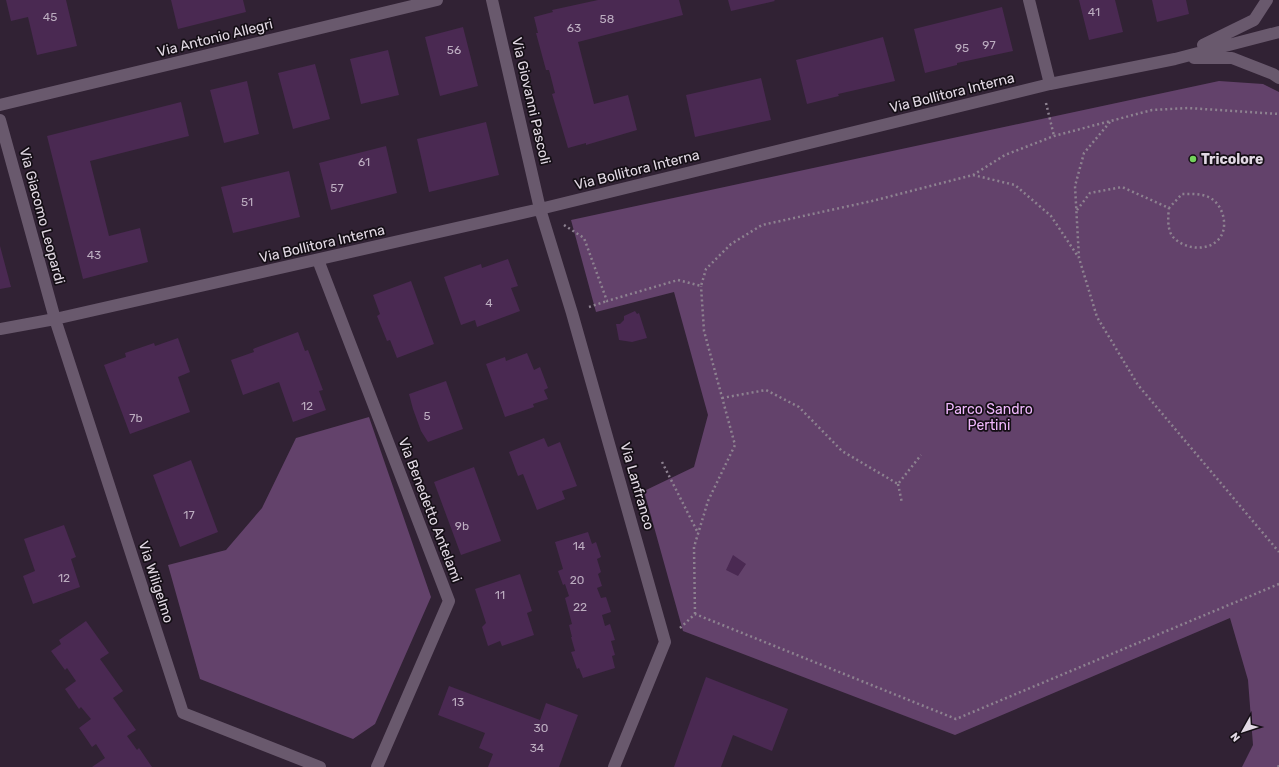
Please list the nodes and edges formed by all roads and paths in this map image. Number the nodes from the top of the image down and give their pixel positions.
1 (437, 0) edge
2 (492, 0) edge
3 (1029, 0) edge
4 (1267, 0) edge
5 (1279, 32) edge
6 (1175, 59) junction
7 (1279, 78) edge
8 (1046, 85) junction
9 (0, 105) edge
10 (1279, 114) edge
11 (0, 120) edge
12 (1111, 122) junction
13 (1054, 136) junction
14 (973, 175) junction
15 (1169, 208) junction
16 (540, 209) junction
17 (1077, 210) junction
18 (1079, 258) junction
19 (318, 260) junction
20 (701, 286) junction
21 (55, 319) junction
22 (0, 329) edge
23 (722, 398) junction
24 (921, 455) dead end
25 (662, 462) dead end
26 (898, 484) junction
27 (902, 503) dead end
28 (698, 534) junction
29 (1279, 552) edge
30 (1279, 584) edge
31 (695, 614) junction
32 (666, 642) junction
33 (320, 767) edge
34 (377, 767) edge
35 (614, 767) edge

1 - 9 street, Via Antonio Allegri
2 - 16 street, Via Giovanni Pascoli
3 - 8 street
4 - 6 street
5 - 6 street, Via Bollitora Interna
6 - 7 street
6 - 8 street, Via Bollitora Interna
8 - 13 path
8 - 16 street, Via Bollitora Interna
10 - 12 path
11 - 21 street, Via Giacomo Leopardi
12 - 13 path
12 - 17 path
13 - 14 path
14 - 18 path
14 - 20 path
15 - 15 path
15 - 17 path
16 - 19 street, Via Bollitora Interna
16 - 20 path
16 - 32 street, Via Lanfranco
17 - 18 path
18 - 29 path
19 - 21 street, Via Bollitora Interna
19 - 34 street, Via Benedetto Antelami
20 - 23 path
21 - 22 street, Via Bollitora Interna
21 - 33 street, Via Wiligelmo
23 - 26 path
23 - 28 path
24 - 26 path
25 - 28 path
26 - 27 path
28 - 31 path
30 - 31 path
31 - 32 path
32 - 35 street

